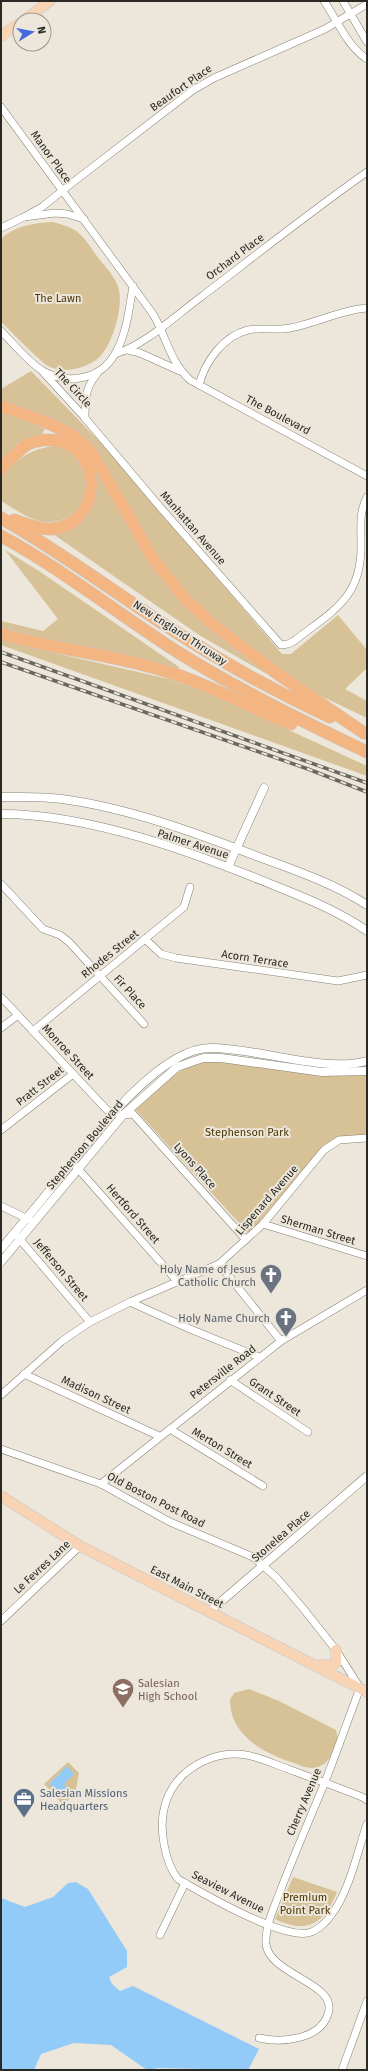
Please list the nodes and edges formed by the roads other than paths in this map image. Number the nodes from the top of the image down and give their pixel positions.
1 (50, 1) edge
2 (324, 1) edge
3 (343, 1) edge
4 (367, 4) edge
5 (35, 12) edge
6 (350, 13) junction
7 (336, 22) junction
8 (12, 28) edge
9 (1, 36) edge
10 (367, 42) edge
11 (367, 59) edge
12 (1, 108) edge
13 (367, 172) edge
14 (63, 191) junction
15 (24, 217) junction
16 (84, 219) junction
17 (1, 228) edge
18 (133, 286) junction
19 (367, 308) edge
20 (161, 327) junction
21 (1, 331) edge
22 (128, 350) junction
23 (115, 354) junction
24 (100, 370) junction
25 (42, 371) junction
26 (181, 371) junction
27 (199, 385) junction
28 (1, 406) edge
29 (85, 418) junction
30 (1, 469) edge
31 (367, 476) edge
32 (367, 497) edge
33 (1, 517) edge
34 (1, 536) edge
35 (1, 634) edge
36 (365, 734) edge
37 (350, 744) junction
38 (367, 752) edge
39 (264, 788) dead end
40 (1, 797) edge
41 (1, 814) edge
42 (237, 848) junction
43 (228, 867) junction
44 (1, 884) edge
45 (190, 887) dead end
46 (367, 905) edge
47 (367, 931) edge
48 (145, 939) junction
49 (367, 975) edge
50 (100, 976) junction
51 (1, 997) edge
52 (18, 1015) junction
53 (144, 1024) dead end
54 (1, 1028) edge
55 (33, 1031) junction
56 (367, 1061) edge
57 (367, 1072) edge
58 (74, 1074) junction
59 (119, 1114) junction
60 (1, 1130) edge
61 (367, 1138) edge
62 (73, 1163) junction
63 (79, 1168) junction
64 (1, 1206) edge
65 (30, 1220) junction
66 (263, 1224) junction
67 (17, 1236) junction
68 (246, 1240) junction
69 (1, 1249) edge
70 (367, 1256) edge
71 (1, 1262) edge
72 (219, 1264) junction
73 (176, 1282) junction
74 (367, 1290) edge
75 (130, 1302) junction
76 (90, 1322) junction
77 (281, 1341) junction
78 (259, 1357) junction
79 (24, 1374) junction
80 (230, 1380) junction
81 (1, 1395) edge
82 (170, 1429) junction
83 (308, 1432) dead end
84 (159, 1436) junction
85 (1, 1449) edge
86 (367, 1476) edge
87 (101, 1484) junction
88 (263, 1486) dead end
89 (1, 1496) edge
90 (80, 1546) junction
91 (264, 1565) junction
92 (210, 1612) junction
93 (1, 1621) edge
94 (336, 1650) junction
95 (314, 1665) junction
96 (363, 1690) edge
97 (325, 1782) junction
98 (367, 1800) edge
99 (367, 1824) edge
100 (185, 1883) junction
101 (268, 1925) junction
102 (160, 1935) dead end
103 (367, 2001) edge
104 (260, 2038) dead end
105 (342, 2070) edge

1 - 5 main road
2 - 7 street
3 - 6 street
4 - 6 street, Beaufort Place
6 - 7 street, Beaufort Place
6 - 10 street
7 - 11 street
7 - 14 street, Beaufort Place
8 - 9 main road
12 - 14 street, Manor Place
13 - 20 street, Orchard Place
14 - 15 street
14 - 16 street, Manor Place
15 - 16 street
15 - 17 street
16 - 18 street, The Boulevard
18 - 20 street, The Boulevard
18 - 23 street, The Circle
19 - 27 street
20 - 22 street, Orchard Place
20 - 26 street, The Boulevard
21 - 25 street, The Circle
22 - 23 street, Orchard Place
22 - 26 street, The Boulevard
23 - 24 street, The Circle
24 - 25 street, The Circle
24 - 29 street, The Circle
25 - 29 street, The Circle
26 - 27 street, The Boulevard
27 - 31 street, The Boulevard
28 - 36 highway
29 - 32 street, Manhattan Avenue
30 - 33 highway
33 - 36 highway, New England Thruway
34 - 37 highway, New England Thruway
35 - 37 highway
37 - 38 highway, New England Thruway
39 - 42 street
40 - 42 street, Palmer Avenue
41 - 43 street, Palmer Avenue
42 - 43 street
42 - 46 street, Palmer Avenue
43 - 47 street, Palmer Avenue
44 - 50 street, Fir Place
45 - 48 street, Rhodes Street
48 - 49 street, Acorn Terrace
48 - 50 street, Rhodes Street
50 - 53 street, Fir Place
50 - 55 street, Rhodes Street
51 - 52 street, Monroe Street
52 - 54 street
52 - 55 street, Monroe Street
55 - 58 street, Monroe Street
56 - 59 street, Stephenson Boulevard
57 - 59 street, Stephenson Boulevard
58 - 59 street, Monroe Street
58 - 60 street, Pratt Street
59 - 62 street, Stephenson Boulevard
59 - 63 street, Stephenson Boulevard
59 - 68 street, Lyons Place
61 - 66 street, Lispenard Avenue
62 - 63 street, Hertford Street
62 - 65 street, Stephenson Boulevard
63 - 65 street, Stephenson Boulevard
63 - 73 street, Hertford Street
64 - 65 street
65 - 67 street, Stephenson Boulevard
66 - 68 street, Lispenard Avenue
66 - 70 street, Sherman Street
67 - 69 street, Stephenson Boulevard
67 - 71 street, Stephenson Boulevard
67 - 76 street, Jefferson Street
68 - 72 street, Lispenard Avenue
72 - 73 street, Lispenard Avenue
72 - 77 street
73 - 75 street, Lispenard Avenue
74 - 77 street, Petersville Road
75 - 76 street, Lispenard Avenue
75 - 78 street
76 - 79 street, Lispenard Avenue
77 - 78 street, Petersville Road
78 - 80 street, Petersville Road
79 - 81 street, Lispenard Avenue
79 - 84 street, Madison Street
80 - 82 street, Petersville Road
80 - 83 street, Grant Street
82 - 84 street, Petersville Road
82 - 88 street, Merton Street
84 - 87 street, Petersville Road
85 - 87 street, Old Boston Post Road
86 - 91 street, Stonelea Place
87 - 91 street, Old Boston Post Road
89 - 90 main road, East Main Street
90 - 92 main road, East Main Street
90 - 93 street, Le Fevres Lane
91 - 92 street, Stonelea Place
91 - 94 street, Old Boston Post Road
92 - 95 main road, East Main Street
94 - 95 main road
94 - 96 street, Old Boston Post Road
95 - 96 main road, East Main Street
96 - 97 street, Cherry Avenue
97 - 98 street, Seaview Avenue
97 - 100 street, Seaview Avenue
97 - 101 street, Cherry Avenue
99 - 101 street, Seaview Avenue
100 - 101 street, Seaview Avenue
100 - 102 street
101 - 104 street, Cherry Avenue
103 - 105 street

